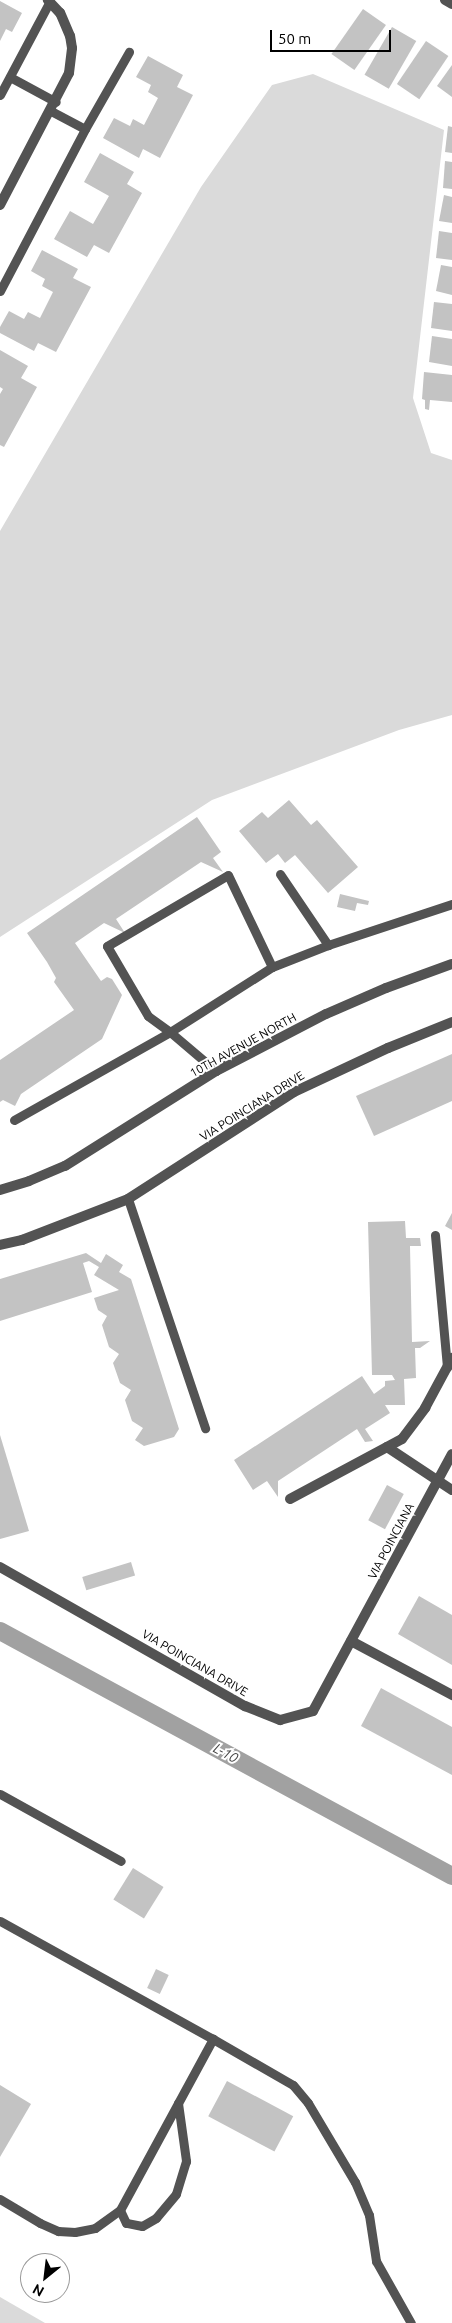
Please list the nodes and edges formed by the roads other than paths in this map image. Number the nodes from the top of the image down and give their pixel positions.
1 (445, 0) edge
2 (49, 1) edge
3 (452, 4) edge
4 (129, 52) dead end
5 (10, 77) junction
6 (0, 95) edge
7 (53, 106) junction
8 (85, 129) junction
9 (0, 205) edge
10 (0, 291) edge
11 (280, 874) dead end
12 (452, 904) edge
13 (328, 945) junction
14 (452, 964) edge
15 (272, 967) junction
16 (452, 1022) edge
17 (170, 1032) junction
18 (216, 1071) junction
19 (14, 1120) dead end
20 (0, 1190) edge
21 (128, 1199) junction
22 (435, 1235) dead end
23 (0, 1244) edge
24 (450, 1363) edge
25 (205, 1428) dead end
26 (387, 1447) junction
27 (452, 1454) edge
28 (437, 1482) junction
29 (452, 1490) edge
30 (290, 1499) dead end
31 (0, 1567) edge
32 (351, 1640) junction
33 (452, 1695) edge
34 (0, 1794) edge
35 (121, 1861) dead end
36 (0, 1921) edge
37 (213, 2040) junction
38 (178, 2103) junction
39 (0, 2199) edge
40 (120, 2210) junction
41 (411, 2323) edge

1 - 3 street
2 - 5 lane
2 - 7 street
4 - 8 lane
5 - 6 lane
5 - 7 lane
7 - 8 lane
7 - 9 street
8 - 10 lane
11 - 13 lane
12 - 13 lane
13 - 15 lane
14 - 18 street, 10TH AVENUE NORTH
15 - 17 lane
15 - 17 lane
16 - 21 street, VIA POINCIANA DRIVE
17 - 18 lane
17 - 19 lane
18 - 20 street, 10TH AVENUE NORTH
21 - 23 street, VIA POINCIANA DRIVE
21 - 25 lane
22 - 24 lane
24 - 26 street
26 - 28 street
26 - 30 street
27 - 28 street, VIA POINCIANA
28 - 29 street
28 - 32 street, VIA POINCIANA
31 - 32 street, VIA POINCIANA DRIVE
32 - 33 street
34 - 35 lane
36 - 37 lane
37 - 38 lane
37 - 41 lane
38 - 40 lane
38 - 40 lane
39 - 40 lane

